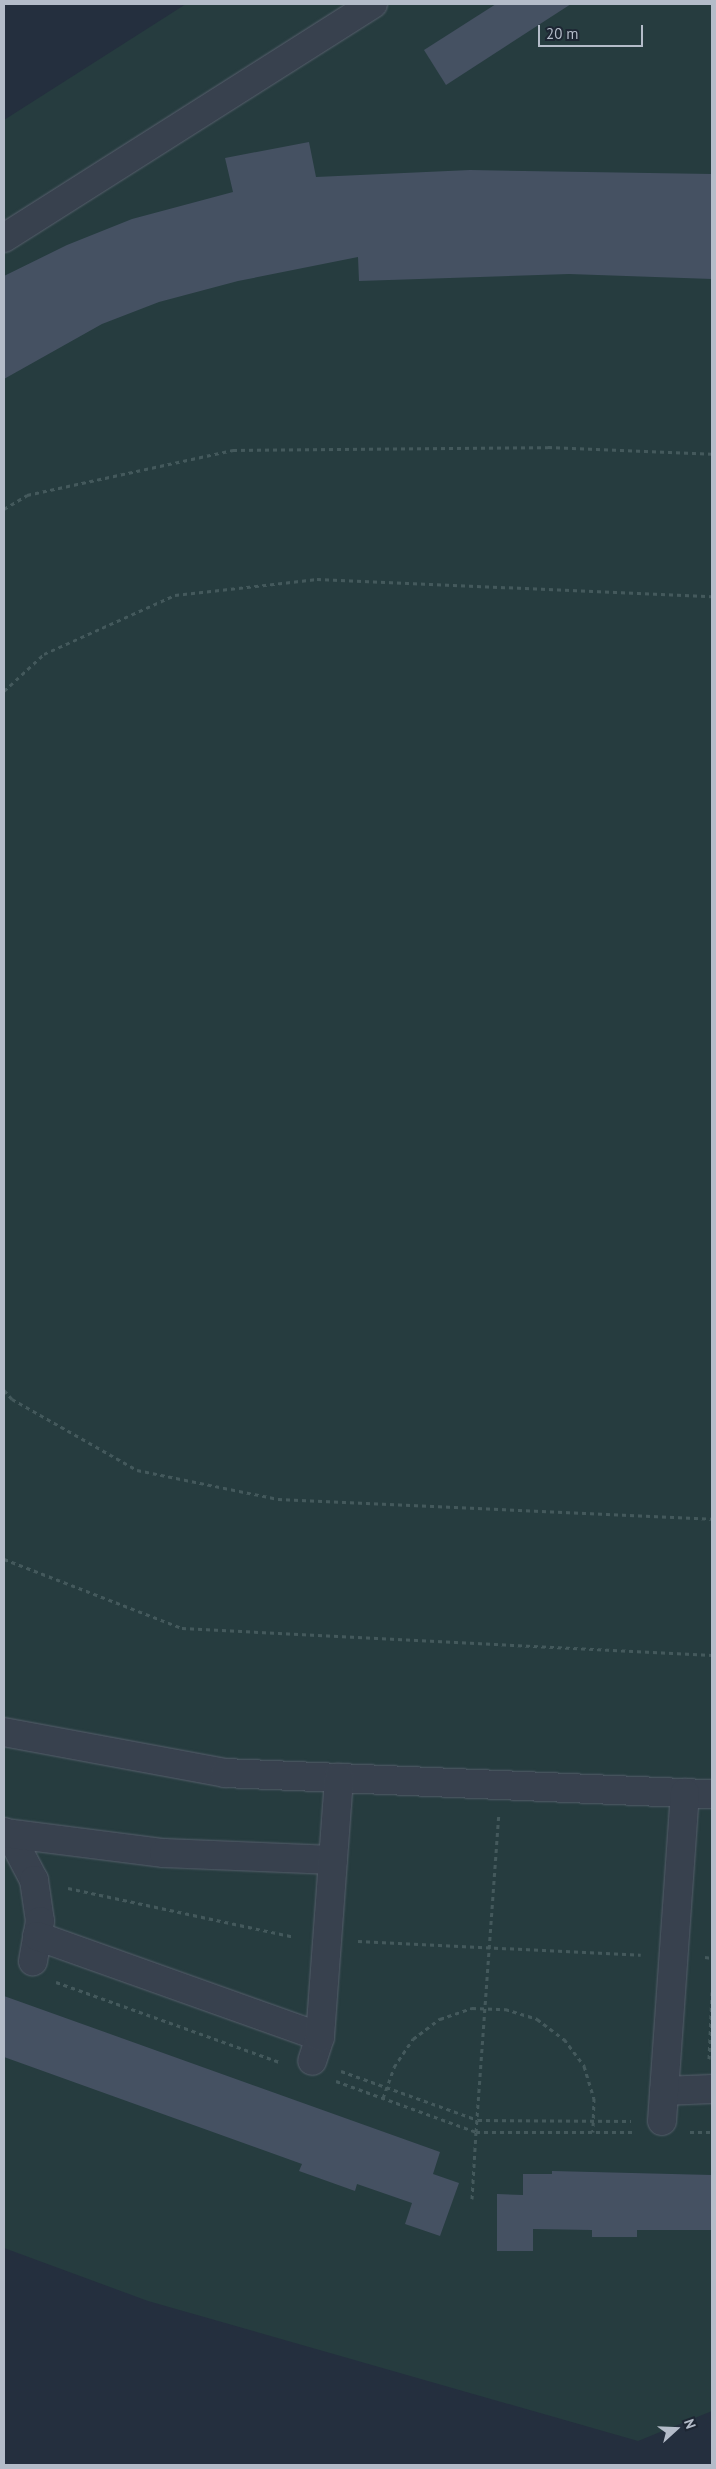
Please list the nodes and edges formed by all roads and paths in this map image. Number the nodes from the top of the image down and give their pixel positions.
1 (373, 4) edge
2 (4, 238) edge
3 (712, 454) edge
4 (4, 509) edge
5 (712, 596) edge
6 (4, 691) edge
7 (4, 1390) edge
8 (712, 1519) edge
9 (4, 1559) edge
10 (712, 1654) edge
11 (4, 1732) edge
12 (339, 1778) junction
13 (685, 1793) junction
14 (712, 1794) edge
15 (4, 1832) edge
16 (333, 1860) junction
17 (34, 1880) junction
18 (328, 1940) junction
19 (673, 1956) junction
20 (712, 1958) edge
21 (712, 1992) edge
22 (316, 2049) junction
23 (387, 2088) junction
24 (710, 2089) edge
25 (664, 2091) junction
26 (384, 2098) dead end
27 (594, 2120) junction
28 (662, 2128) junction
29 (594, 2132) junction
30 (712, 2132) edge
31 (472, 2199) dead end

1 - 2 lane
3 - 4 path
5 - 6 path
7 - 8 path
9 - 10 path
11 - 12 lane
12 - 13 lane
12 - 16 lane
13 - 14 lane
13 - 19 lane
15 - 16 lane
15 - 17 lane
16 - 18 lane
17 - 18 path
17 - 22 lane
18 - 19 path
18 - 22 lane
19 - 20 path
19 - 25 lane
21 - 24 path
22 - 23 path
23 - 26 path
23 - 27 path
23 - 27 path
24 - 25 lane
25 - 28 lane
27 - 28 path
27 - 29 path
28 - 29 path
28 - 30 path
29 - 31 path

